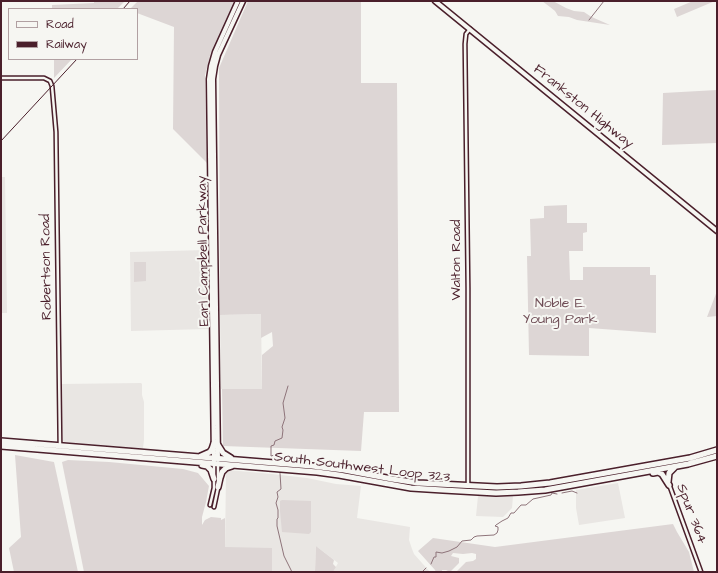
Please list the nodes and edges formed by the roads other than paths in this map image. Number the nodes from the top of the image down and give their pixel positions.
1 (238, 1) edge
2 (243, 1) edge
3 (435, 1) edge
4 (470, 29) junction
5 (1, 78) edge
6 (211, 79) junction
7 (717, 231) edge
8 (1, 441) edge
9 (216, 444) junction
10 (1, 446) edge
11 (60, 448) junction
12 (717, 450) edge
13 (201, 456) junction
14 (717, 456) edge
15 (216, 461) junction
16 (196, 462) junction
17 (235, 462) junction
18 (312, 466) junction
19 (662, 466) junction
20 (676, 466) junction
21 (302, 471) junction
22 (634, 474) junction
23 (214, 479) junction
24 (669, 483) junction
25 (218, 487) junction
26 (468, 489) junction
27 (210, 505) dead end
28 (214, 507) dead end
29 (701, 572) edge

1 - 6 main road, Earl Campbell Parkway
2 - 6 main road, Earl Campbell Parkway
3 - 4 main road, Frankston Highway
4 - 7 main road, Frankston Highway
4 - 26 street, Walton Road
5 - 11 street, Robertson Road
6 - 9 main road, Earl Campbell Parkway
8 - 11 highway, South Southwest Loop 323
9 - 13 highway
9 - 15 main road, Earl Campbell Parkway
9 - 17 highway
10 - 11 highway, South Southwest Loop 323
11 - 13 highway, South Southwest Loop 323
11 - 16 highway, South Southwest Loop 323
12 - 19 highway, South Southwest Loop 323
13 - 15 highway, South Southwest Loop 323
14 - 20 highway, South Southwest Loop 323
15 - 16 highway, South Southwest Loop 323
15 - 17 highway, South Southwest Loop 323
15 - 23 street, Earl Campbell Parkway
15 - 25 street, Earl Campbell Parkway
16 - 23 highway
17 - 18 highway, South Southwest Loop 323
17 - 21 highway, South Southwest Loop 323
17 - 25 highway
18 - 21 highway
18 - 26 highway, South Southwest Loop 323
19 - 20 highway, South Southwest Loop 323
19 - 22 highway, South Southwest Loop 323
19 - 24 street, Spur 364
19 - 26 highway, South Southwest Loop 323
20 - 24 highway
21 - 26 highway, South Southwest Loop 323
22 - 24 highway
22 - 26 highway, South Southwest Loop 323
23 - 27 street, Earl Campbell Parkway
24 - 29 street, Spur 364
25 - 28 street, Earl Campbell Parkway

